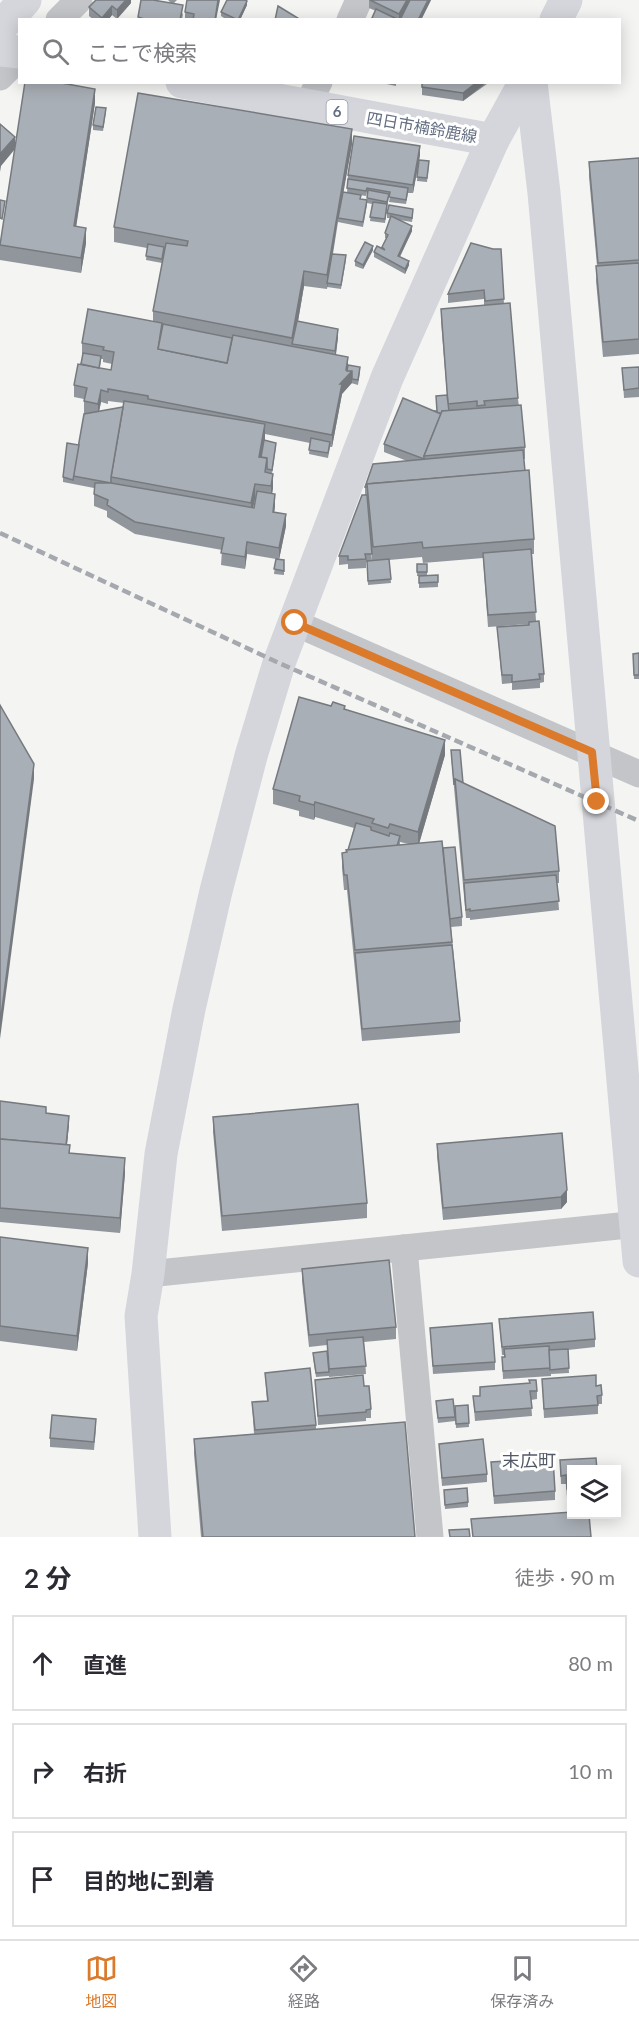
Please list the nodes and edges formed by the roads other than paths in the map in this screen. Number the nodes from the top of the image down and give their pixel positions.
1 (26, 0) edge
2 (79, 0) edge
3 (359, 0) edge
4 (566, 0) edge
5 (61, 18) edge
6 (351, 18) edge
7 (557, 18) edge
8 (0, 28) edge
9 (0, 50) edge
10 (18, 52) edge
11 (18, 59) edge
12 (0, 77) edge
13 (204, 84) edge
14 (524, 84) edge
15 (531, 84) edge
16 (313, 94) edge
17 (493, 140) junction
18 (295, 623) junction
19 (592, 752) junction
20 (639, 774) edge
21 (637, 1224) edge
22 (404, 1248) junction
23 (639, 1261) edge
24 (148, 1274) junction
25 (155, 1537) edge
26 (430, 1537) edge

1 - 8 main road
2 - 5 street
3 - 6 street
4 - 7 main road
9 - 10 main road
11 - 12 street
13 - 16 main road, 四日市楠鈴鹿線 / 6
14 - 17 main road, 四日市楠鈴鹿線
15 - 19 main road
16 - 17 main road, 四日市楠鈴鹿線 / 6
17 - 18 main road
18 - 19 street
18 - 24 main road
19 - 20 street
19 - 21 main road
21 - 22 street
21 - 23 main road
22 - 24 street
22 - 26 street
24 - 25 main road

